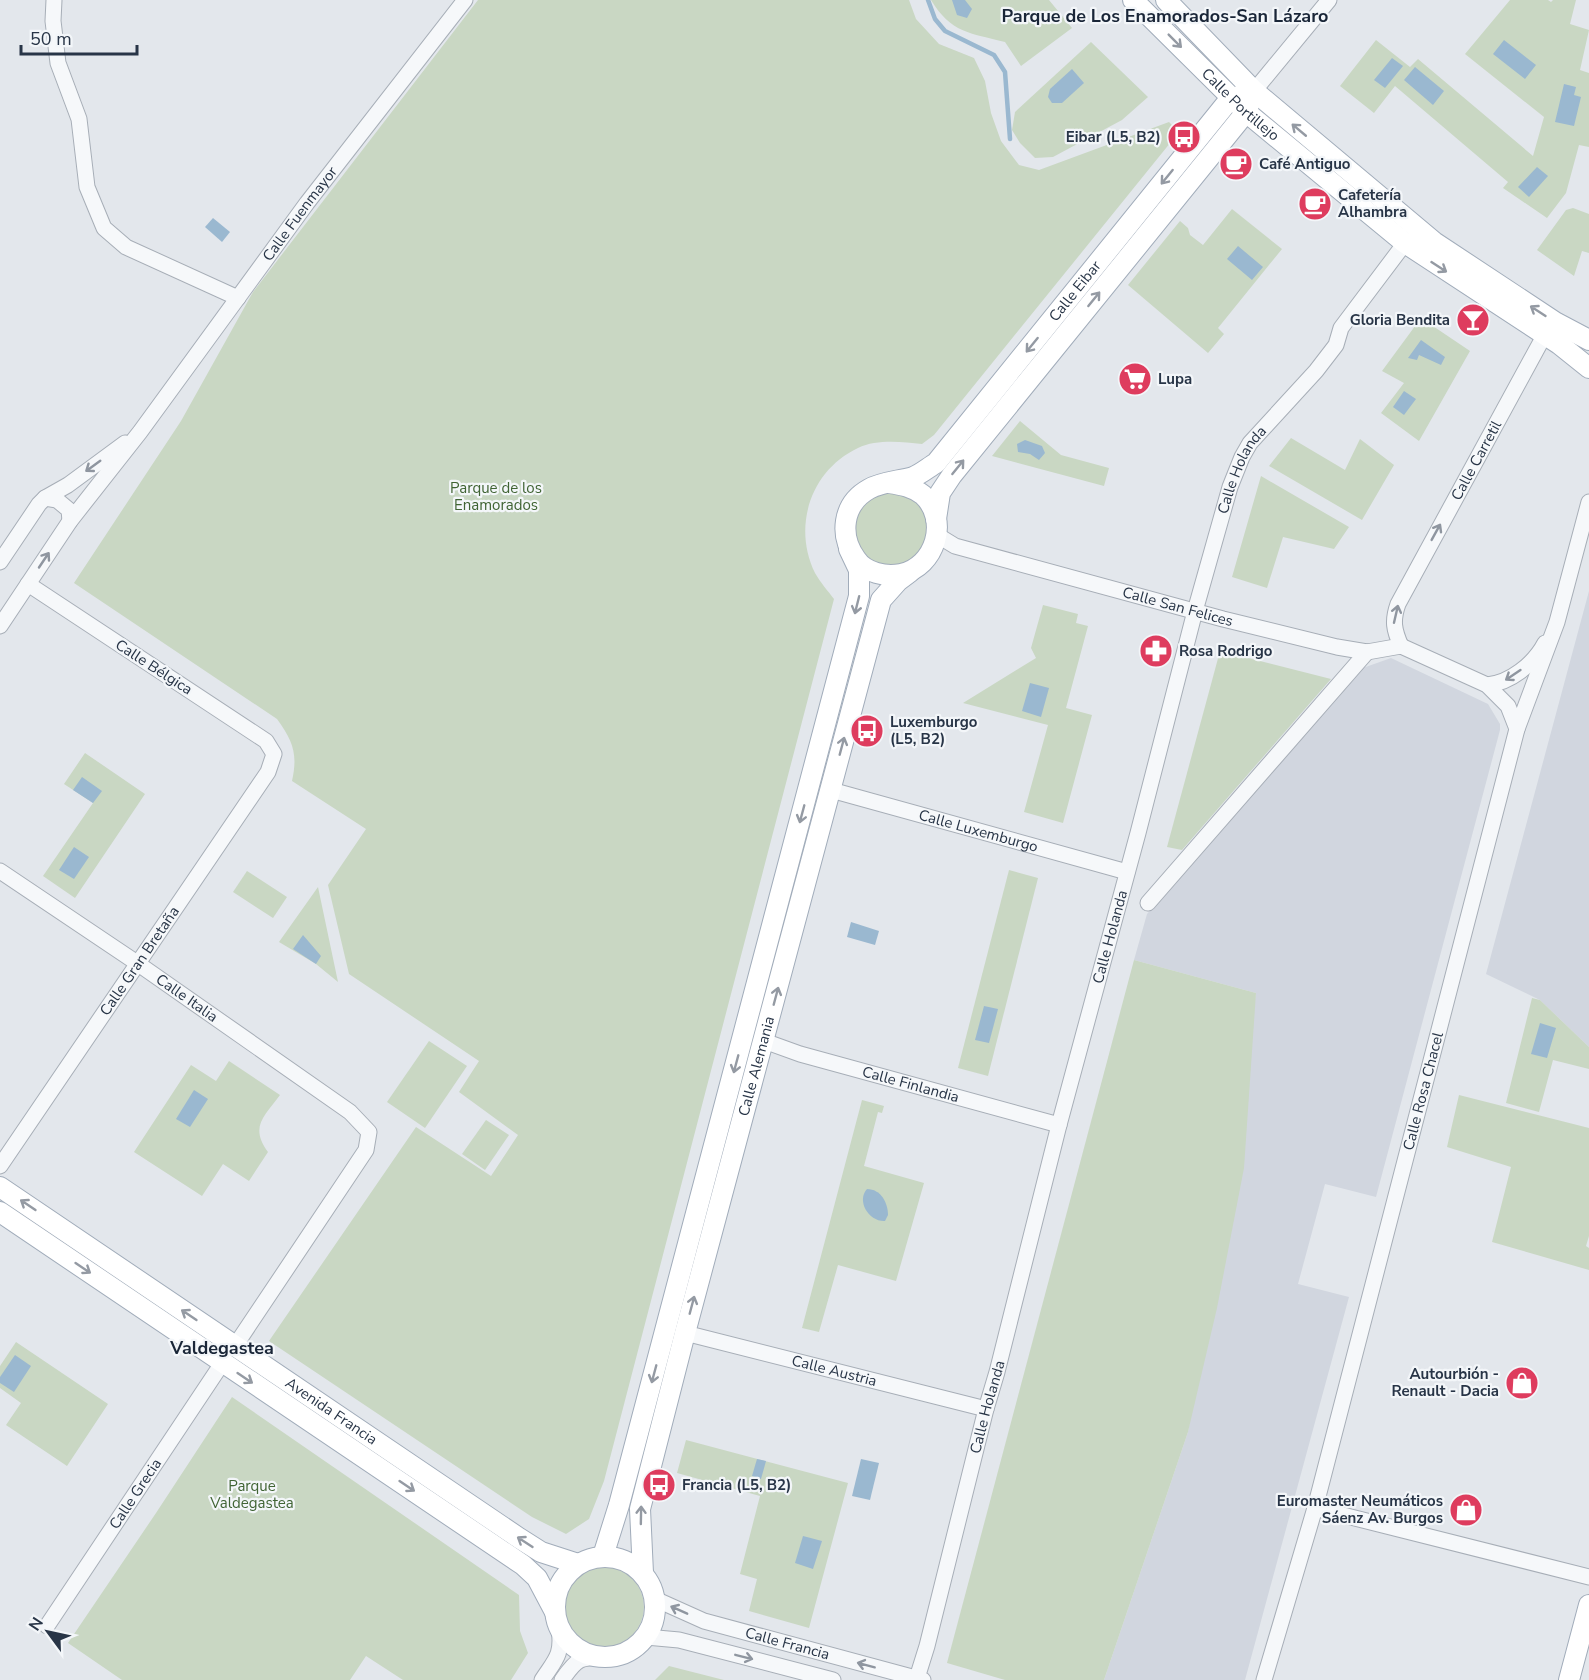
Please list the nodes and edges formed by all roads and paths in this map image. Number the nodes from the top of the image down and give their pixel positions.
1 (54, 0) edge
2 (465, 0) edge
3 (1133, 0) edge
4 (1166, 0) edge
5 (1329, 0) edge
6 (1254, 91) junction
7 (1230, 99) junction
8 (1246, 112) junction
9 (1405, 243) junction
10 (238, 298) junction
11 (1544, 336) junction
12 (1589, 340) edge
13 (1589, 368) edge
14 (140, 432) junction
15 (889, 483) junction
16 (45, 498) junction
17 (1589, 502) edge
18 (70, 521) junction
19 (935, 535) junction
20 (849, 549) junction
21 (0, 562) edge
22 (910, 572) junction
23 (28, 584) junction
24 (1195, 611) junction
25 (1557, 622) junction
26 (0, 626) edge
27 (1401, 646) junction
28 (1367, 652) junction
29 (1487, 685) junction
30 (1517, 729) junction
31 (274, 754) joint
32 (831, 790) junction
33 (0, 871) edge
34 (1127, 872) junction
35 (1148, 903) dead end
36 (137, 963) junction
37 (764, 1041) junction
38 (1059, 1125) junction
39 (0, 1166) edge
40 (0, 1186) edge
41 (0, 1212) edge
42 (685, 1333) junction
43 (235, 1346) junction
44 (223, 1362) junction
45 (986, 1408) junction
46 (1315, 1508) junction
47 (603, 1556) junction
48 (578, 1564) junction
49 (643, 1573) junction
50 (1589, 1577) edge
51 (655, 1599) junction
52 (1589, 1605) edge
53 (557, 1621) junction
54 (47, 1626) dead end
55 (645, 1637) junction
56 (610, 1657) junction
57 (920, 1679) edge
58 (542, 1680) edge
59 (562, 1680) edge
60 (833, 1680) edge
61 (1264, 1680) edge
62 (1569, 1680) edge

1 - 10 street
2 - 10 street, Calle Fuenmayor
3 -> 7 main road, Calle Portillejo
4 - 6 main road, Calle Portillejo
5 - 6 street, Calle Eibar
6 - 7 main road
6 - 8 main road, Calle Eibar
12 -> 6 main road, Calle Portillejo
7 - 8 main road, Calle Portillejo
7 -> 15 main road, Calle Eibar
8 - 9 main road, Calle Portillejo
19 -> 8 main road, Calle Eibar
9 -> 11 main road, Calle Portillejo
9 - 24 street, Calle Holanda
10 - 14 street, Calle Fuenmayor
11 - 13 main road, Calle Portillejo
27 -> 11 street, Calle Carretil
14 -> 16 street, Calle Fuenmayor
14 - 18 street, Calle Fuenmayor
15 - 19 main road
15 - 20 main road
16 - 18 street
16 - 21 street, Calle Fuenmayor
17 - 25 street, Calle Rosa Chacel
23 -> 18 street, Calle Fuenmayor
19 - 22 main road
19 - 24 street, Calle San Felices
20 - 22 main road
20 -> 47 main road, Calle Alemania
32 -> 22 main road, Calle Alemania
23 - 26 street, Calle Fuenmayor
23 - 31 street, Calle Bélgica
24 - 28 street, Calle San Felices
24 - 34 street, Calle Holanda
25 -> 29 street
25 - 30 street, Calle Rosa Chacel
27 - 28 street, Calle San Felices
27 - 29 street
28 - 35 street
29 - 30 street
30 - 46 street, Calle Rosa Chacel
31 - 36 street, Calle Gran Bretaña
32 - 34 street, Calle Luxemburgo
37 -> 32 main road, Calle Alemania
33 - 36 street, Calle Italia
34 - 38 street, Calle Holanda
36 - 39 street, Calle Gran Bretaña
36 - 43 street, Calle Italia
37 - 38 street, Calle Finlandia
42 -> 37 main road, Calle Alemania
38 - 45 street, Calle Holanda
43 -> 40 main road, Avenida Francia
41 -> 44 main road, Avenida Francia
42 - 45 street, Calle Austria
49 -> 42 main road, Calle Alemania
48 -> 43 main road, Avenida Francia
44 -> 53 main road, Avenida Francia
44 - 54 street, Calle Grecia
45 - 57 street, Calle Holanda
46 - 50 street
46 - 61 street, Calle Rosa Chacel
47 - 48 main road
47 - 49 main road
48 - 53 main road
49 - 51 main road
51 - 55 main road
57 -> 51 street, Calle Francia
52 - 62 main road
53 - 56 main road
53 - 58 street
55 - 56 main road
55 -> 60 street, Calle Francia
56 - 59 street

